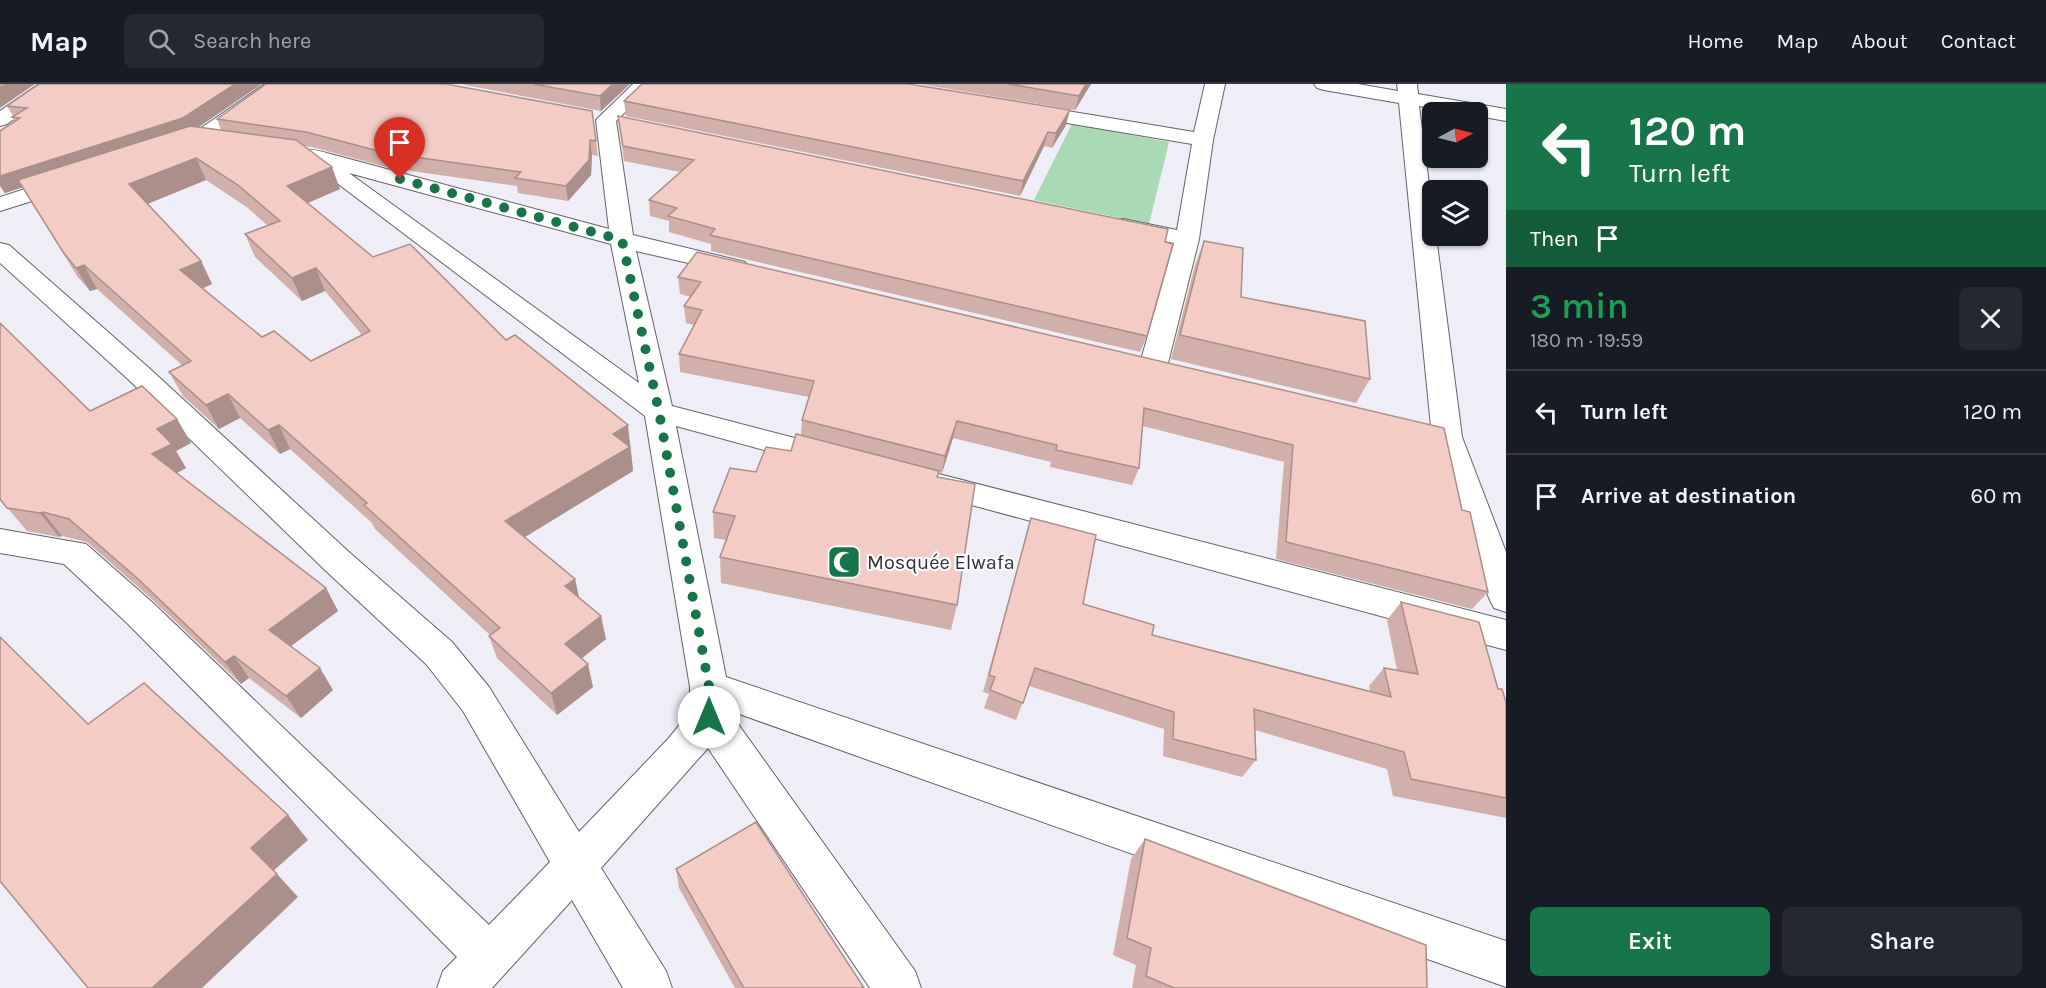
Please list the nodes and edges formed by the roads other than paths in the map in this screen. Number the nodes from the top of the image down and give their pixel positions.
1 (52, 84) edge
2 (278, 84) edge
3 (644, 84) edge
4 (1215, 84) edge
5 (1324, 84) edge
6 (1408, 91) edge
7 (1002, 106) edge
8 (1506, 115) edge
9 (0, 120) edge
10 (198, 139) junction
11 (1203, 140) junction
12 (232, 144) edge
13 (154, 154) edge
14 (88, 175) edge
15 (0, 204) edge
16 (1106, 222) edge
17 (1187, 239) junction
18 (622, 240) junction
19 (0, 250) edge
20 (761, 273) edge
21 (1153, 367) edge
22 (659, 412) junction
23 (865, 466) edge
24 (899, 475) edge
25 (0, 541) edge
26 (1506, 598) edge
27 (1506, 635) edge
28 (709, 702) junction
29 (576, 865) junction
30 (489, 957) junction
31 (1506, 964) edge
32 (460, 988) edge
33 (649, 988) edge
34 (898, 988) edge

1 - 9 street
2 - 10 street
3 - 18 street
4 - 11 street
5 - 6 street
6 - 8 street
6 - 26 street
7 - 11 street
10 - 12 street
10 - 13 street
11 - 17 street
14 - 15 street
16 - 17 street
17 - 21 street
18 - 20 street
18 - 22 street
18 - 22 street
19 - 29 street
22 - 23 street
22 - 28 street
24 - 27 street
25 - 30 street
28 - 29 street
28 - 31 street
28 - 34 street
29 - 30 street
29 - 33 street
30 - 32 street

